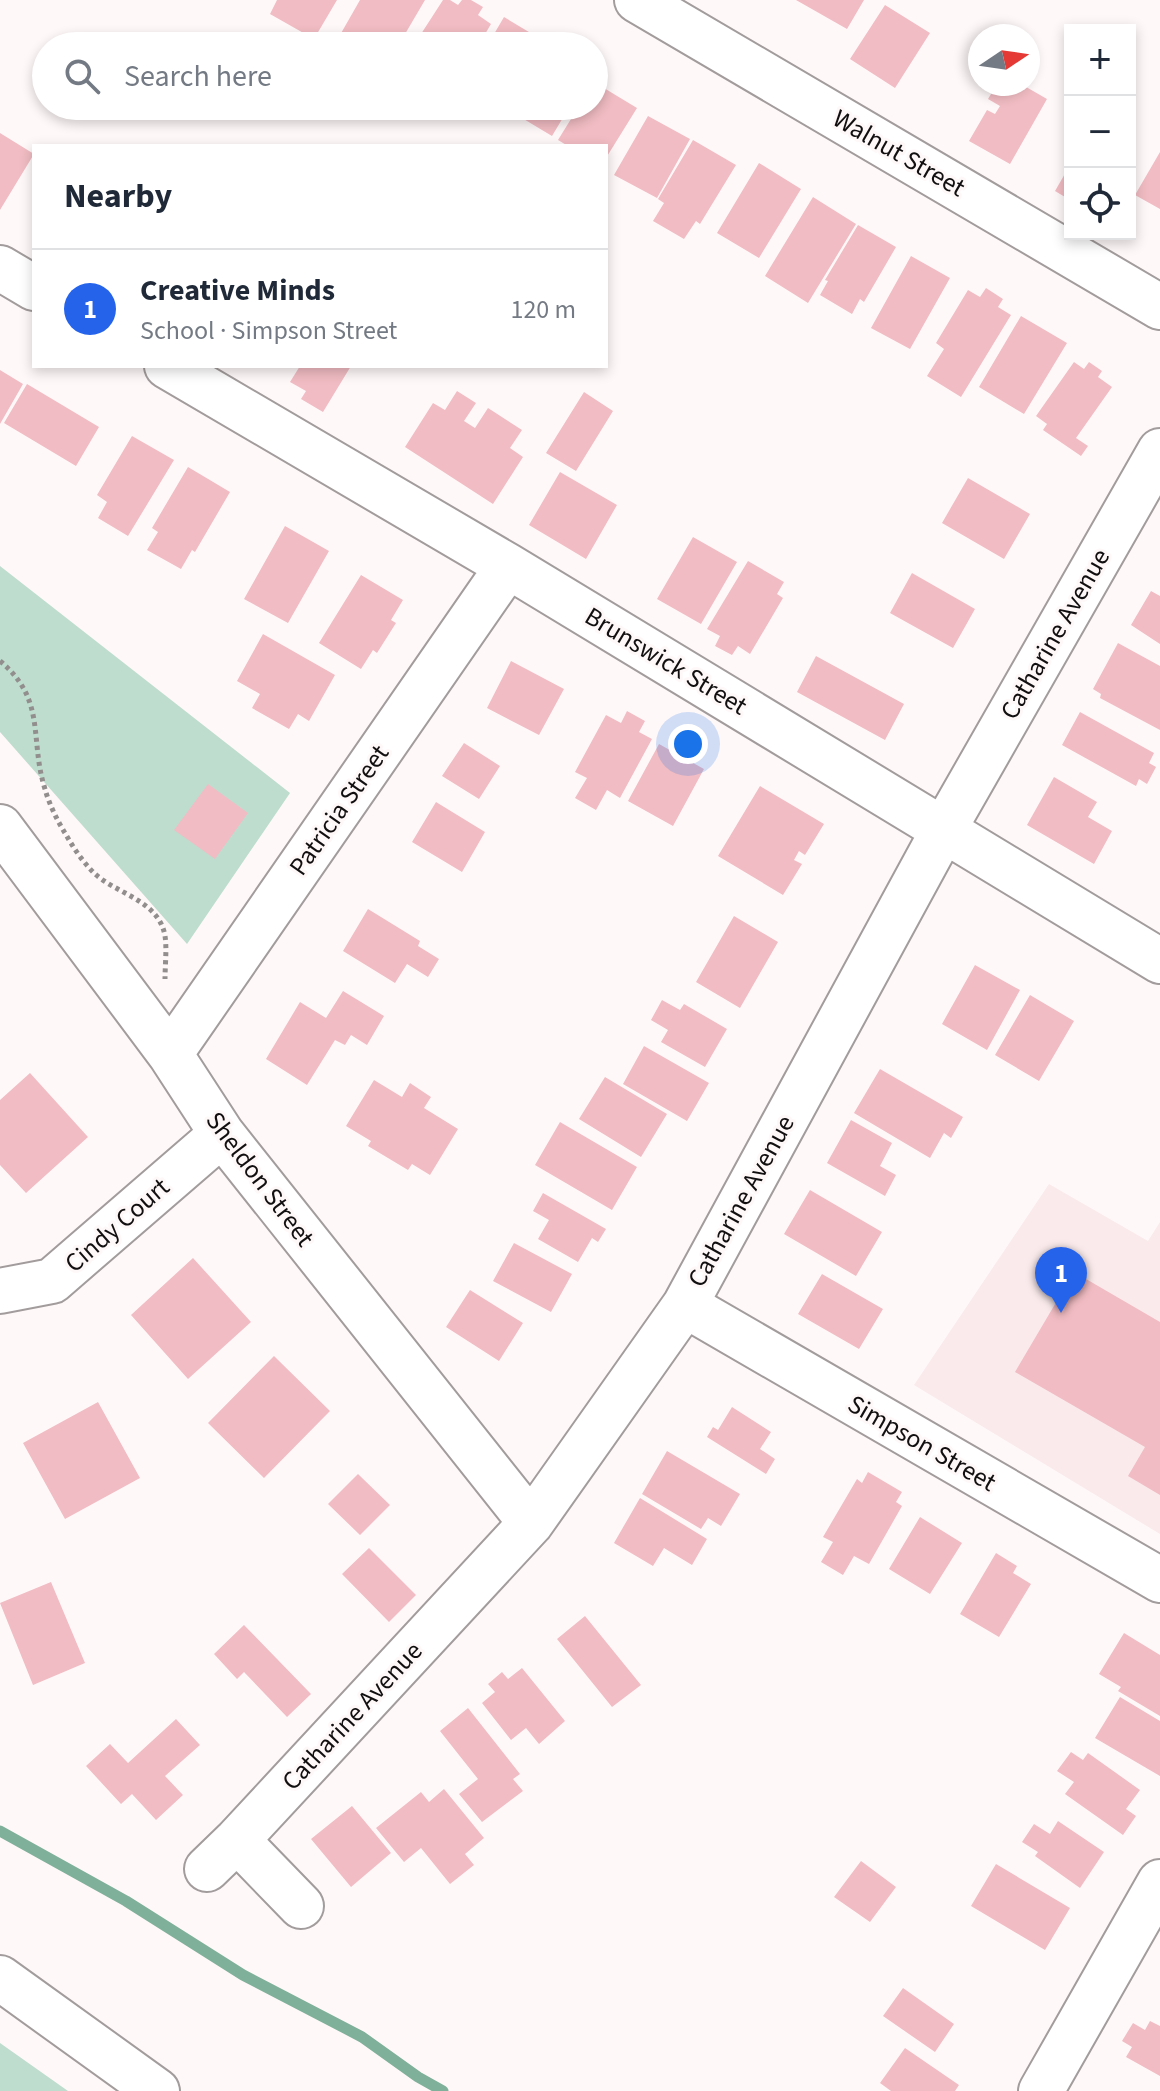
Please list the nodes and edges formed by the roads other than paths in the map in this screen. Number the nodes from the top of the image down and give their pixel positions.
1 (637, 0) edge
2 (0, 268) edge
3 (32, 287) edge
4 (1160, 307) edge
5 (170, 368) edge
6 (1160, 451) edge
7 (508, 566) junction
8 (0, 827) edge
9 (944, 829) junction
10 (1160, 961) edge
11 (170, 1054) junction
12 (222, 1134) junction
13 (0, 1291) edge
14 (685, 1305) junction
15 (531, 1523) junction
16 (1160, 1580) edge
17 (1160, 1882) edge
18 (301, 1906) dead end
19 (0, 1978) edge
20 (157, 2091) edge
21 (1041, 2091) edge

1 - 4 street, Walnut Street
2 - 3 street
5 - 7 street, Brunswick Street
6 - 9 street, Catharine Avenue
7 - 9 street, Brunswick Street
7 - 11 street, Patricia Street
8 - 11 street, Sheldon Street
9 - 10 street, Brunswick Street
9 - 14 street, Catharine Avenue
11 - 12 street, Sheldon Street
12 - 13 street, Cindy Court
12 - 15 street, Sheldon Street
14 - 15 street, Catharine Avenue
14 - 16 street, Simpson Street
15 - 18 street, Catharine Avenue
17 - 21 street
19 - 20 street

